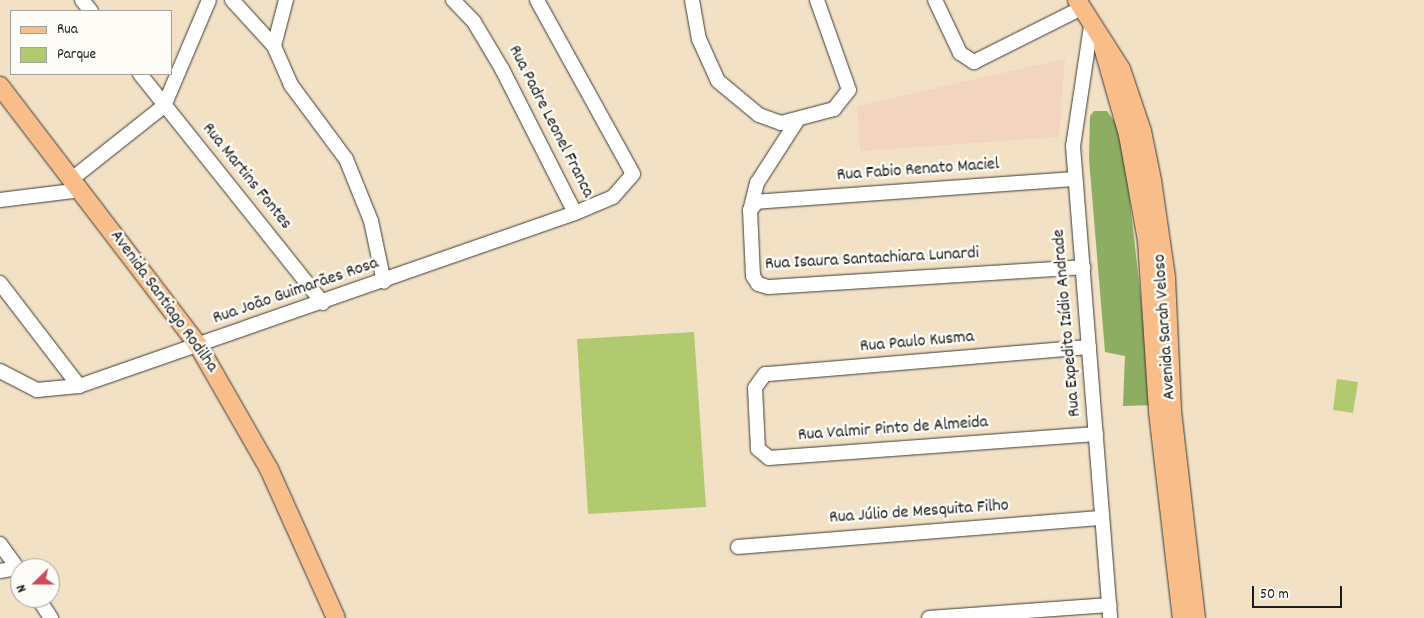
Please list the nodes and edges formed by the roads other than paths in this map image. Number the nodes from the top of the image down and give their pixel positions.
1 (82, 0) edge
2 (208, 0) edge
3 (232, 0) edge
4 (286, 0) edge
5 (453, 0) edge
6 (537, 0) edge
7 (692, 0) edge
8 (816, 0) edge
9 (935, 0) edge
10 (1080, 4) edge
11 (90, 10) edge
12 (1091, 26) junction
13 (274, 46) junction
14 (1103, 48) junction
15 (141, 75) edge
16 (0, 86) edge
17 (164, 106) junction
18 (797, 121) junction
19 (1074, 179) junction
20 (77, 184) junction
21 (0, 200) edge
22 (751, 207) junction
23 (575, 214) junction
24 (1082, 267) junction
25 (384, 282) junction
26 (0, 283) edge
27 (323, 303) junction
28 (198, 344) junction
29 (1089, 347) junction
30 (0, 371) edge
31 (79, 386) junction
32 (756, 388) joint
33 (1096, 434) junction
34 (1102, 518) junction
35 (0, 544) edge
36 (738, 547) dead end
37 (10, 558) edge
38 (1110, 612) edge
39 (336, 618) edge
40 (929, 618) edge
41 (1182, 618) edge
42 (1196, 618) edge

1 - 11 street
2 - 17 street
3 - 13 street
4 - 13 street
5 - 23 street, Rua Padre Leonel Franca
6 - 23 street, Rua Padre Leonel Franca
7 - 18 street
8 - 18 street
9 - 10 street
10 - 12 main road, Avenida Sarah Veloso
12 - 14 main road, Avenida Sarah Veloso
12 - 19 street, Rua Expedito Izídio Andrade
13 - 25 street
14 - 41 main road, Avenida Sarah Veloso
14 - 42 main road, Avenida Sarah Veloso
15 - 17 street, Rua Martins Fontes
16 - 20 main road, Avenida Santiago Rodilha
17 - 20 street
17 - 27 street, Rua Martins Fontes
18 - 22 street
19 - 22 street, Rua Fabio Renato Maciel
19 - 24 street, Rua Expedito Izídio Andrade
20 - 21 street
20 - 28 main road, Avenida Santiago Rodilha
22 - 24 street, Rua Isaura Santachiara Lunardi
23 - 25 street, Rua João Guimarães Rosa
24 - 29 street, Rua Expedito Izídio Andrade
25 - 27 street, Rua João Guimarães Rosa
26 - 31 street
27 - 28 street, Rua João Guimarães Rosa
28 - 31 street, Rua João Guimarães Rosa
28 - 39 main road, Avenida Santiago Rodilha
29 - 32 street, Rua Paulo Kusma
29 - 33 street, Rua Expedito Izídio Andrade
30 - 31 street, Rua João Guimarães Rosa
32 - 33 street, Rua Valmir Pinto de Almeida
33 - 34 street, Rua Expedito Izídio Andrade
34 - 36 street, Rua Júlio de Mesquita Filho
34 - 38 street, Rua Expedito Izídio Andrade
35 - 37 street
38 - 40 street

